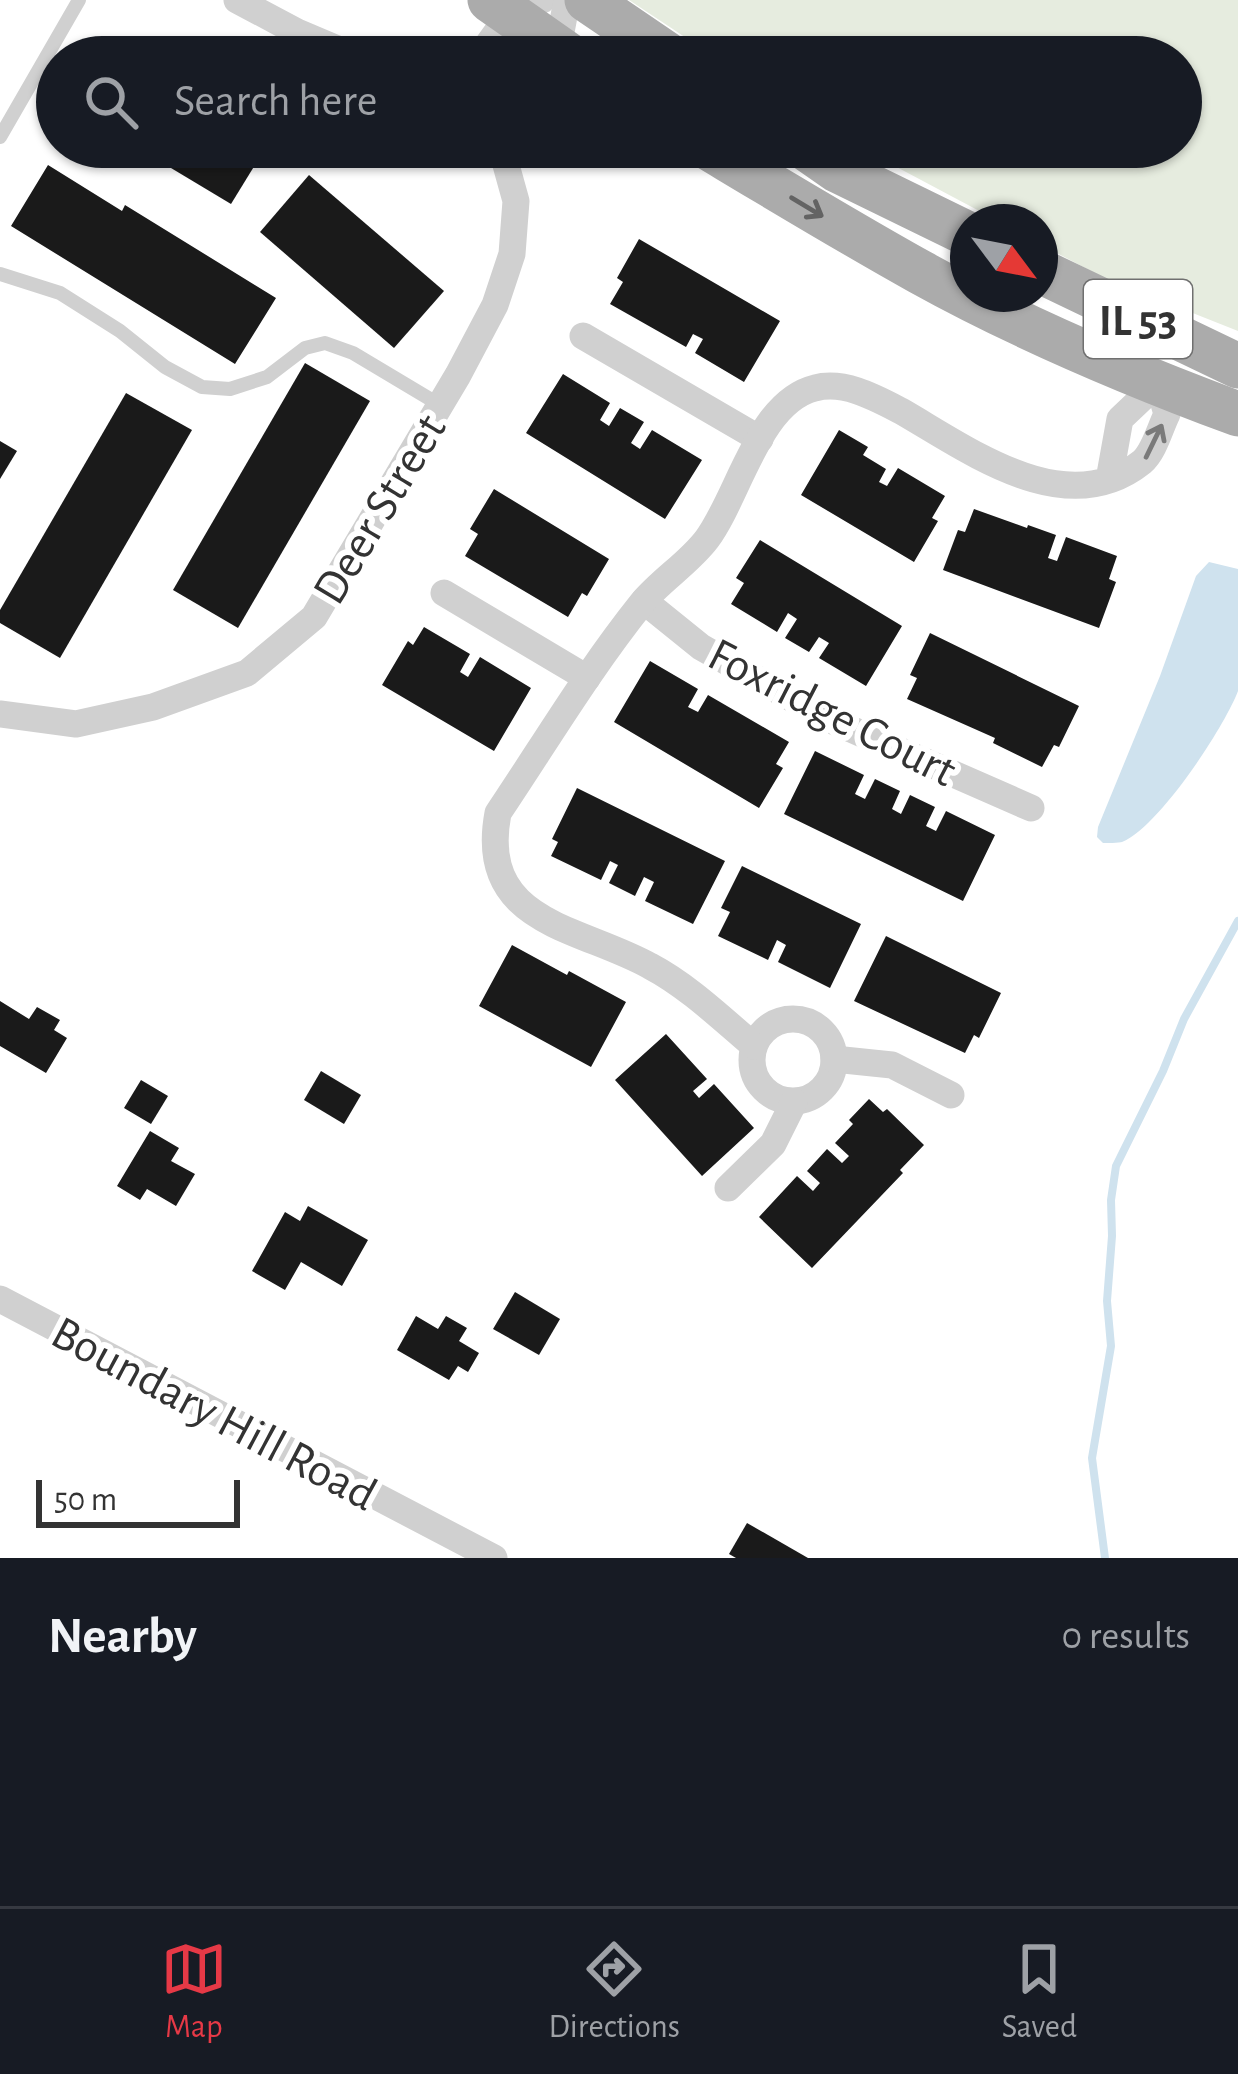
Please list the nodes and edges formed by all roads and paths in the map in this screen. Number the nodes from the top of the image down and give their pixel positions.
1 (79, 0) edge
2 (237, 0) edge
3 (567, 0) edge
4 (587, 0) edge
5 (514, 5) edge
6 (58, 36) edge
7 (306, 36) edge
8 (493, 36) edge
9 (543, 36) edge
10 (562, 36) edge
11 (640, 36) edge
12 (36, 74) edge
13 (0, 136) edge
14 (507, 168) edge
15 (742, 168) edge
16 (834, 168) edge
17 (950, 225) edge
18 (0, 274) edge
19 (1058, 284) edge
20 (584, 336) dead end
21 (1168, 360) junction
22 (1238, 366) edge
23 (440, 405) junction
24 (1238, 414) edge
25 (760, 440) junction
26 (1109, 480) junction
27 (444, 592) dead end
28 (644, 601) junction
29 (587, 678) junction
30 (0, 714) edge
31 (1030, 808) dead end
32 (754, 1046) junction
33 (834, 1059) junction
34 (951, 1095) dead end
35 (794, 1102) junction
36 (728, 1188) dead end
37 (0, 1299) edge
38 (494, 1558) edge

1 - 6 lane
2 - 7 street
3 - 10 street
4 - 11 main road
5 - 8 street
5 - 9 main road
12 - 13 lane
14 - 23 street, Deer Street
15 -> 21 main road, IL 53
16 - 17 main road
18 - 23 lane
19 - 21 main road, IL 53
20 - 25 street
21 - 22 main road, IL 53
21 - 24 main road, IL 53
21 - 26 street
26 -> 21 street
23 - 30 street, Deer Street
25 - 26 street
25 - 28 street
27 - 29 street
28 - 29 street
28 - 31 street, Foxridge Court
29 - 32 street
32 - 33 street
32 - 35 street
33 - 34 street
33 - 35 street
35 - 36 street
37 - 38 street, Boundary Hill Road

